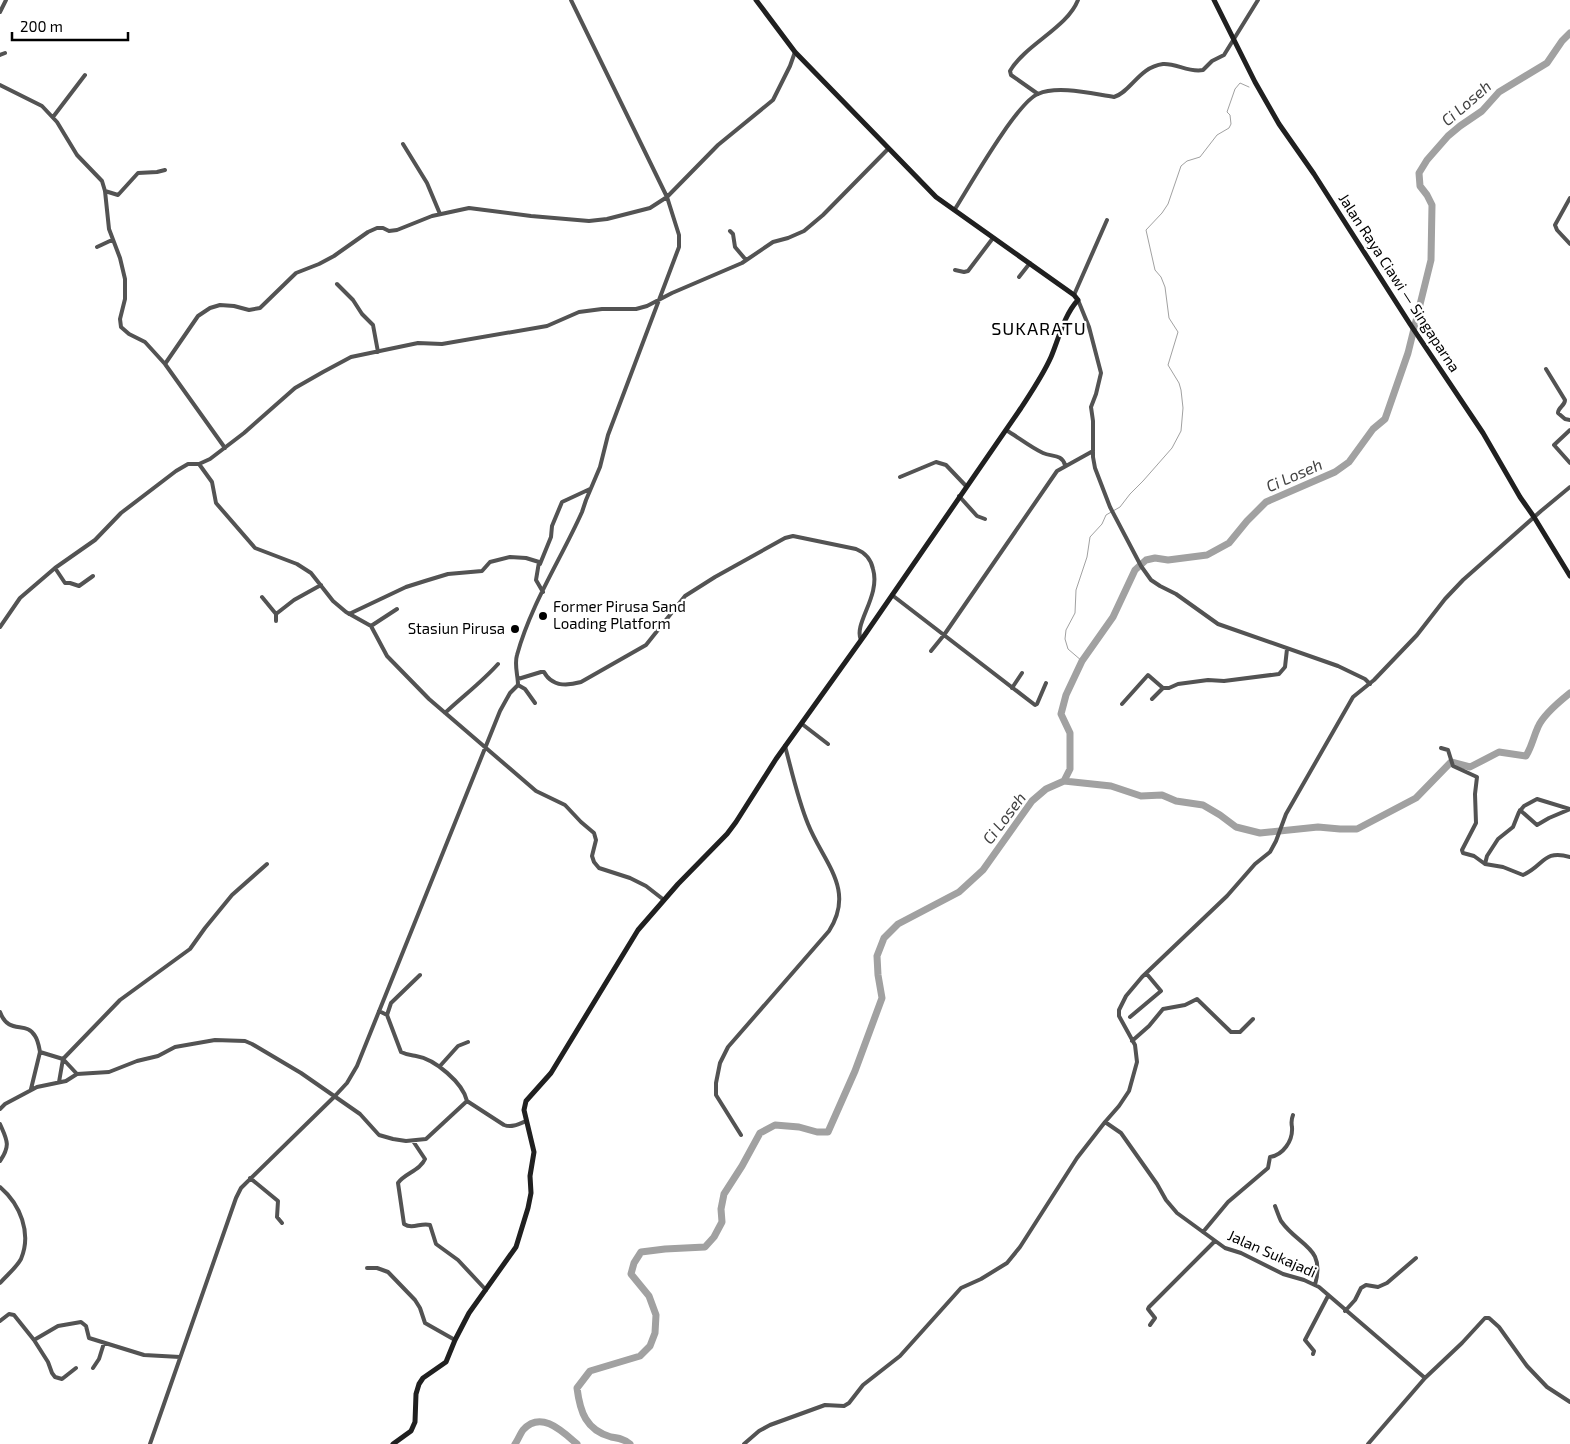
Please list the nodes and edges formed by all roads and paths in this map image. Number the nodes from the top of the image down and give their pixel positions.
1 (6, 0) edge
2 (571, 0) edge
3 (756, 0) edge
4 (1078, 0) edge
5 (1214, 0) edge
6 (1258, 0) edge
7 (0, 12) edge
8 (1234, 38) junction
9 (795, 52) junction
10 (85, 75) dead end
11 (0, 85) edge
12 (1038, 94) junction
13 (53, 117) junction
14 (403, 144) dead end
15 (888, 149) junction
16 (164, 170) dead end
17 (105, 192) junction
18 (667, 197) junction
19 (1570, 198) edge
20 (955, 210) junction
21 (440, 214) junction
22 (1107, 220) dead end
23 (730, 230) dead end
24 (992, 238) junction
25 (112, 240) junction
26 (1570, 244) edge
27 (97, 247) dead end
28 (746, 260) junction
29 (1030, 263) junction
30 (955, 270) dead end
31 (1019, 277) dead end
32 (337, 284) dead end
33 (1076, 297) junction
34 (660, 299) junction
35 (378, 352) junction
36 (164, 364) junction
37 (1546, 369) dead end
38 (1570, 420) edge
39 (1006, 430) junction
40 (1570, 430) edge
41 (224, 448) junction
42 (1093, 451) junction
43 (1570, 463) edge
44 (199, 464) junction
45 (1066, 465) junction
46 (900, 477) dead end
47 (966, 486) junction
48 (1570, 487) edge
49 (590, 489) junction
50 (959, 496) junction
51 (1534, 517) junction
52 (985, 519) dead end
53 (540, 564) junction
54 (55, 568) junction
55 (94, 576) dead end
56 (1570, 576) edge
57 (321, 585) junction
58 (543, 592) junction
59 (892, 595) junction
60 (262, 596) dead end
61 (397, 609) dead end
62 (276, 614) junction
63 (349, 614) junction
64 (276, 621) dead end
65 (371, 626) junction
66 (0, 627) edge
67 (944, 635) junction
68 (861, 640) junction
69 (1287, 649) junction
70 (931, 651) dead end
71 (498, 664) dead end
72 (1022, 673) dead end
73 (518, 679) junction
74 (1046, 683) dead end
75 (1370, 684) junction
76 (518, 685) junction
77 (1012, 688) junction
78 (1163, 688) junction
79 (1152, 699) dead end
80 (535, 703) dead end
81 (1122, 704) dead end
82 (445, 713) junction
83 (802, 724) junction
84 (828, 744) dead end
85 (785, 746) junction
86 (485, 748) junction
87 (1441, 748) dead end
88 (1570, 809) edge
89 (1520, 810) junction
90 (1570, 857) edge
91 (267, 864) dead end
92 (1484, 864) junction
93 (664, 900) junction
94 (1146, 973) junction
95 (420, 975) dead end
96 (379, 1011) junction
97 (0, 1012) edge
98 (388, 1015) junction
99 (1130, 1017) dead end
100 (1253, 1019) dead end
101 (1132, 1041) junction
102 (468, 1042) dead end
103 (40, 1052) junction
104 (63, 1059) junction
105 (440, 1066) junction
106 (77, 1074) junction
107 (59, 1082) junction
108 (32, 1089) junction
109 (334, 1097) junction
110 (467, 1101) junction
111 (3, 1104) edge
112 (0, 1109) edge
113 (1293, 1115) dead end
114 (526, 1121) junction
115 (1105, 1122) junction
116 (0, 1124) edge
117 (741, 1135) dead end
118 (413, 1141) junction
119 (0, 1161) edge
120 (250, 1178) junction
121 (0, 1187) edge
122 (1276, 1206) dead end
123 (282, 1223) dead end
124 (1203, 1232) junction
125 (1215, 1241) junction
126 (1416, 1258) dead end
127 (368, 1268) dead end
128 (0, 1283) edge
129 (1315, 1285) junction
130 (486, 1290) junction
131 (1328, 1296) junction
132 (1345, 1311) junction
133 (0, 1321) edge
134 (1150, 1325) dead end
135 (34, 1340) junction
136 (455, 1340) junction
137 (104, 1344) junction
138 (1313, 1354) dead end
139 (180, 1357) junction
140 (76, 1368) dead end
141 (94, 1368) dead end
142 (1425, 1378) junction
143 (1570, 1402) edge
144 (150, 1444) edge
145 (393, 1444) edge
146 (744, 1444) edge
147 (1368, 1444) edge

1 - 7 street
2 - 18 street
3 - 9 street
4 - 12 street
5 - 8 street, Jalan Raya Ciawi — Singaparna
6 - 8 street
8 - 12 street
8 - 51 street, Jalan Raya Ciawi — Singaparna
9 - 15 street
9 - 18 street
10 - 13 street
11 - 13 street
12 - 20 street
13 - 17 street
14 - 21 street
15 - 20 street
15 - 28 street
16 - 17 street
17 - 25 street
18 - 21 street
18 - 34 street
19 - 26 street
20 - 24 street
21 - 36 street
22 - 33 street
23 - 28 street
24 - 29 street
24 - 30 street
25 - 27 street
25 - 36 street
28 - 34 street
29 - 31 street
29 - 33 street
32 - 35 street
33 - 39 street
33 - 42 street
34 - 35 street
34 - 49 street
35 - 41 street
36 - 41 street
37 - 38 street
39 - 45 street
39 - 47 street
40 - 43 street
41 - 44 street
42 - 45 street
42 - 69 street
44 - 54 street
44 - 57 street
45 - 67 street
46 - 47 street
47 - 50 street
48 - 51 street
49 - 53 street
49 - 58 street
50 - 52 street
50 - 59 street
51 - 56 street, Jalan Raya Ciawi — Singaparna
51 - 75 street
53 - 58 street
53 - 63 street
54 - 55 street
54 - 66 street
57 - 62 street
57 - 63 street
58 - 73 street
59 - 67 street
59 - 68 street
60 - 62 street
61 - 65 street
62 - 64 street
63 - 65 street
65 - 82 street
67 - 70 street
67 - 77 street
68 - 73 street
68 - 83 street
69 - 75 street
69 - 78 street
71 - 82 street
72 - 77 street
73 - 76 street
74 - 77 street
75 - 94 street
76 - 80 street
76 - 86 street
78 - 79 street
78 - 81 street
82 - 86 street
83 - 84 street
83 - 85 street
85 - 93 street
85 - 117 street
86 - 93 street
86 - 96 street
87 - 92 street
88 - 89 street
88 - 89 street
89 - 92 street
90 - 92 street
91 - 104 street
93 - 114 street
94 - 99 street
94 - 101 street
95 - 98 street
96 - 98 street
96 - 109 street
97 - 103 street
98 - 105 street
100 - 101 street
101 - 115 street
102 - 105 street
103 - 104 street
103 - 108 street
104 - 106 street
104 - 107 street
105 - 110 street
106 - 107 street
106 - 109 street
107 - 108 street
108 - 111 street
109 - 118 street
109 - 120 street
110 - 114 street
110 - 118 street
111 - 112 street
113 - 124 street
114 - 130 street
115 - 124 street, Jalan Sukajadi
115 - 146 street
116 - 119 street
118 - 130 street
120 - 123 street
120 - 139 street
121 - 128 street
122 - 129 street
124 - 125 street, Jalan Sukajadi
125 - 129 street, Jalan Sukajadi
125 - 134 street
126 - 132 street
127 - 136 street
129 - 131 street, Jalan Sukajadi
130 - 136 street
131 - 132 street, Jalan Sukajadi
131 - 138 street
132 - 142 street, Jalan Sukajadi
133 - 135 street
135 - 137 street
135 - 140 street
136 - 145 street
137 - 139 street
137 - 141 street
139 - 144 street
142 - 143 street
142 - 147 street

